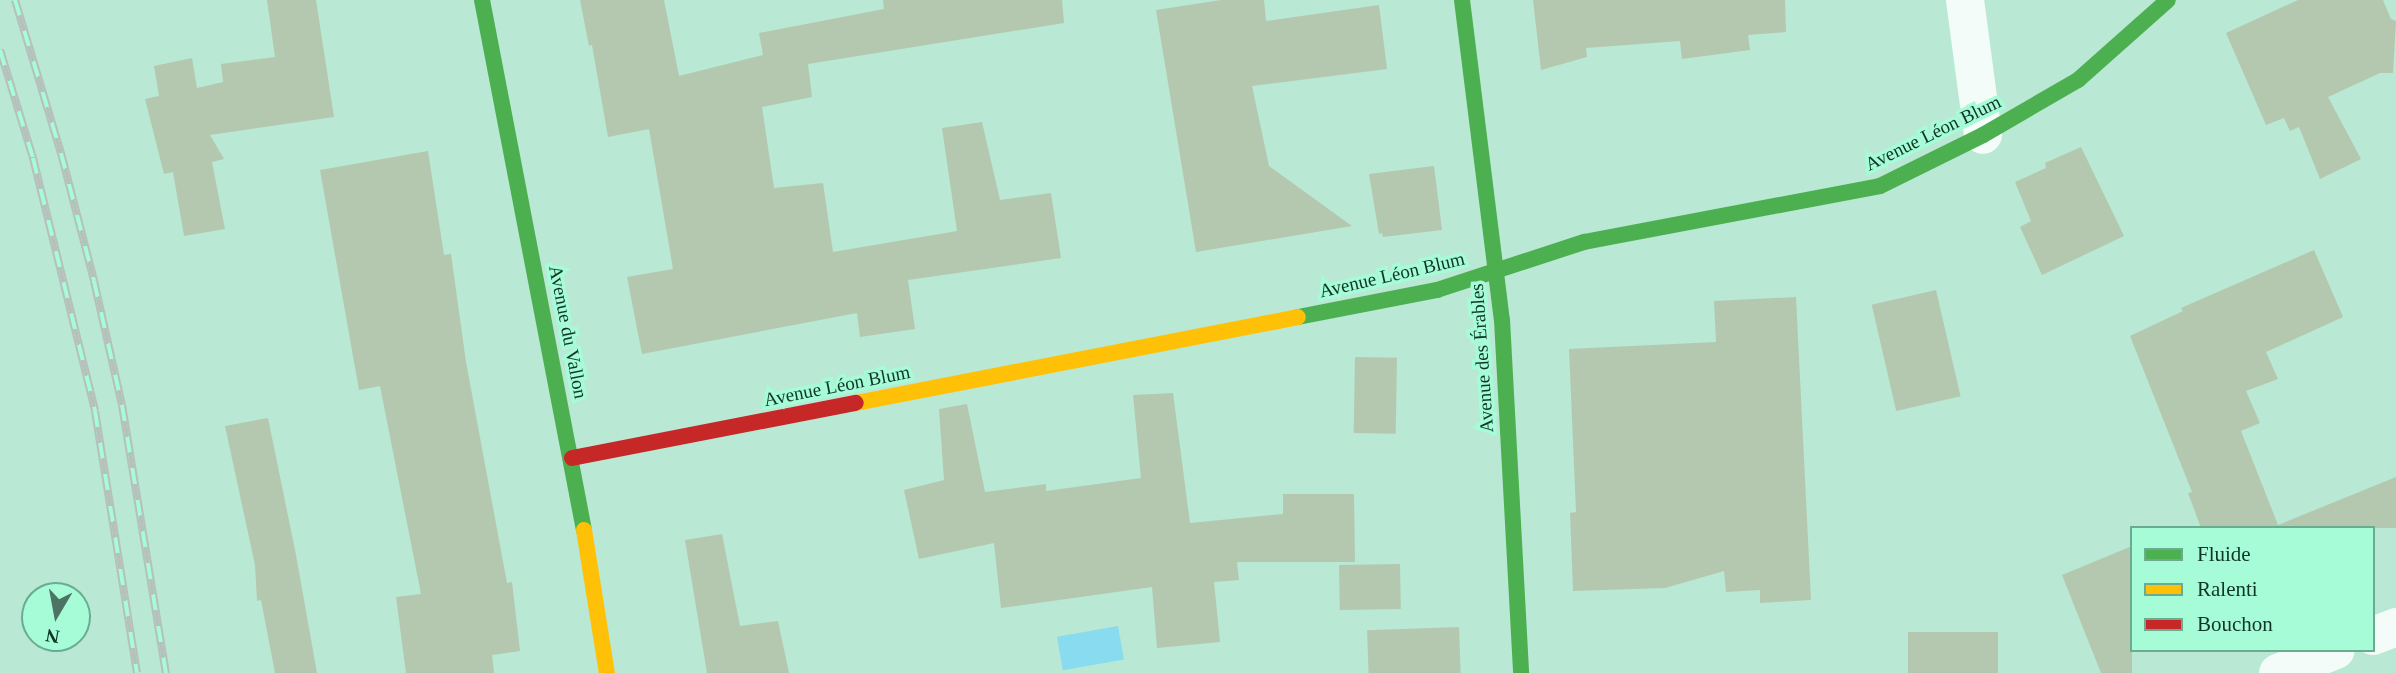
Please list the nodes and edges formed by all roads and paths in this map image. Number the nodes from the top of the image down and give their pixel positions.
1 (482, 0) edge
2 (1462, 0) edge
3 (1965, 0) edge
4 (2168, 0) edge
5 (1983, 135) junction
6 (1497, 271) junction
7 (572, 458) junction
8 (2396, 627) edge
9 (2375, 635) edge
10 (2331, 652) edge
11 (607, 673) edge
12 (1521, 673) edge
13 (2278, 673) edge

1 - 7 street, Avenue du Vallon
2 - 6 street, Avenue des Érables
3 - 5 street
4 - 5 street, Avenue Léon Blum
5 - 6 street, Avenue Léon Blum
6 - 7 street, Avenue Léon Blum
6 - 12 street, Avenue des Érables
7 - 11 street, Avenue du Vallon
8 - 9 street
10 - 13 street

